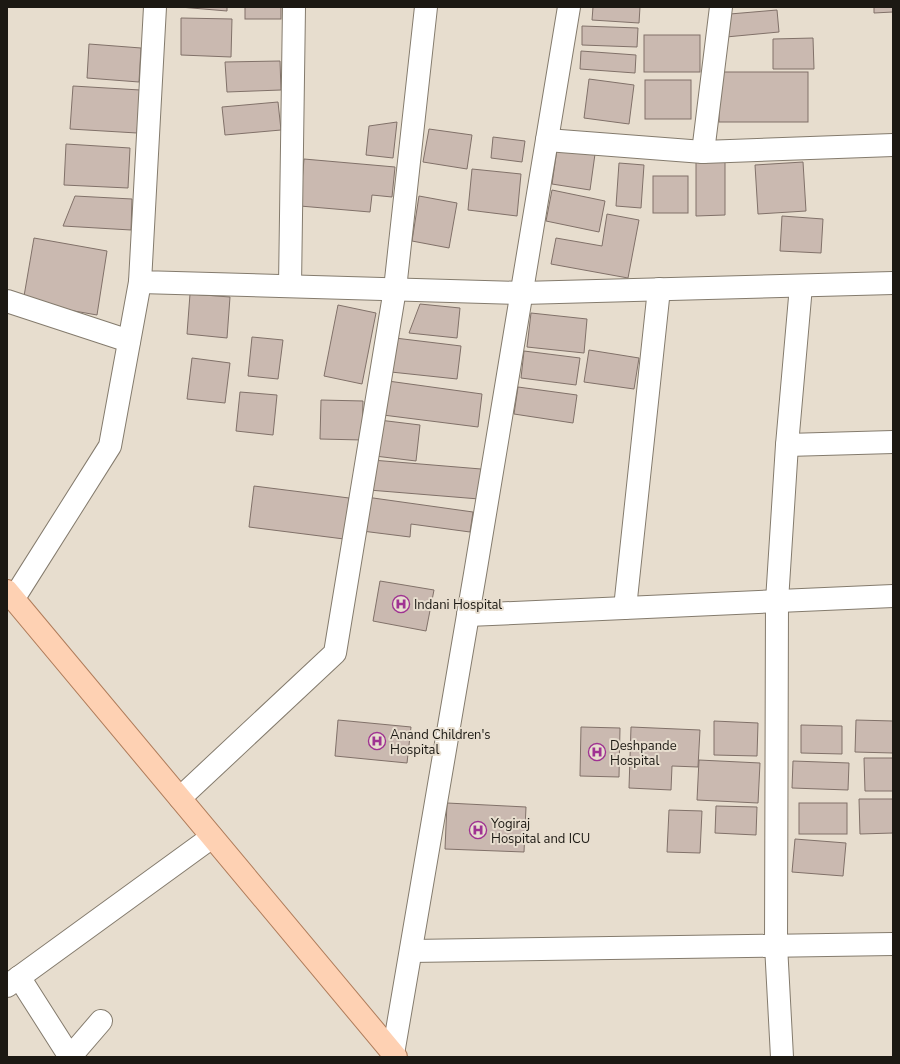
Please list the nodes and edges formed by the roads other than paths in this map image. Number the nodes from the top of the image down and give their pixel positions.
1 (155, 7) edge
2 (294, 7) edge
3 (426, 7) edge
4 (569, 7) edge
5 (721, 7) edge
6 (547, 140) junction
7 (893, 145) edge
8 (702, 152) junction
9 (140, 282) junction
10 (893, 283) edge
11 (290, 286) junction
12 (801, 286) junction
13 (395, 289) junction
14 (659, 290) junction
15 (522, 293) junction
16 (7, 301) edge
17 (130, 341) junction
18 (893, 442) edge
19 (787, 445) junction
20 (10, 594) edge
21 (893, 596) edge
22 (777, 601) junction
23 (625, 608) junction
24 (468, 615) junction
25 (180, 798) junction
26 (212, 837) junction
27 (893, 944) edge
28 (776, 946) junction
29 (411, 951) junction
30 (13, 981) edge
31 (101, 1021) dead end
32 (395, 1056) edge
33 (70, 1057) edge
34 (782, 1057) edge

1 - 9 street
2 - 11 street
3 - 13 street
4 - 6 street
5 - 8 street
6 - 8 street
6 - 15 street
7 - 8 street
9 - 11 street
9 - 17 street
10 - 12 street
11 - 13 street
12 - 14 street
12 - 19 street
13 - 15 street
13 - 25 street
14 - 15 street
14 - 23 street
15 - 24 street
16 - 17 street
17 - 20 street
18 - 19 street
19 - 22 street
20 - 25 main road
21 - 22 street
22 - 23 street
22 - 28 street
23 - 24 street
24 - 29 street
25 - 26 main road
26 - 30 street
26 - 32 main road
27 - 28 street
28 - 29 street
28 - 34 street
29 - 32 street
30 - 33 street
31 - 33 street

